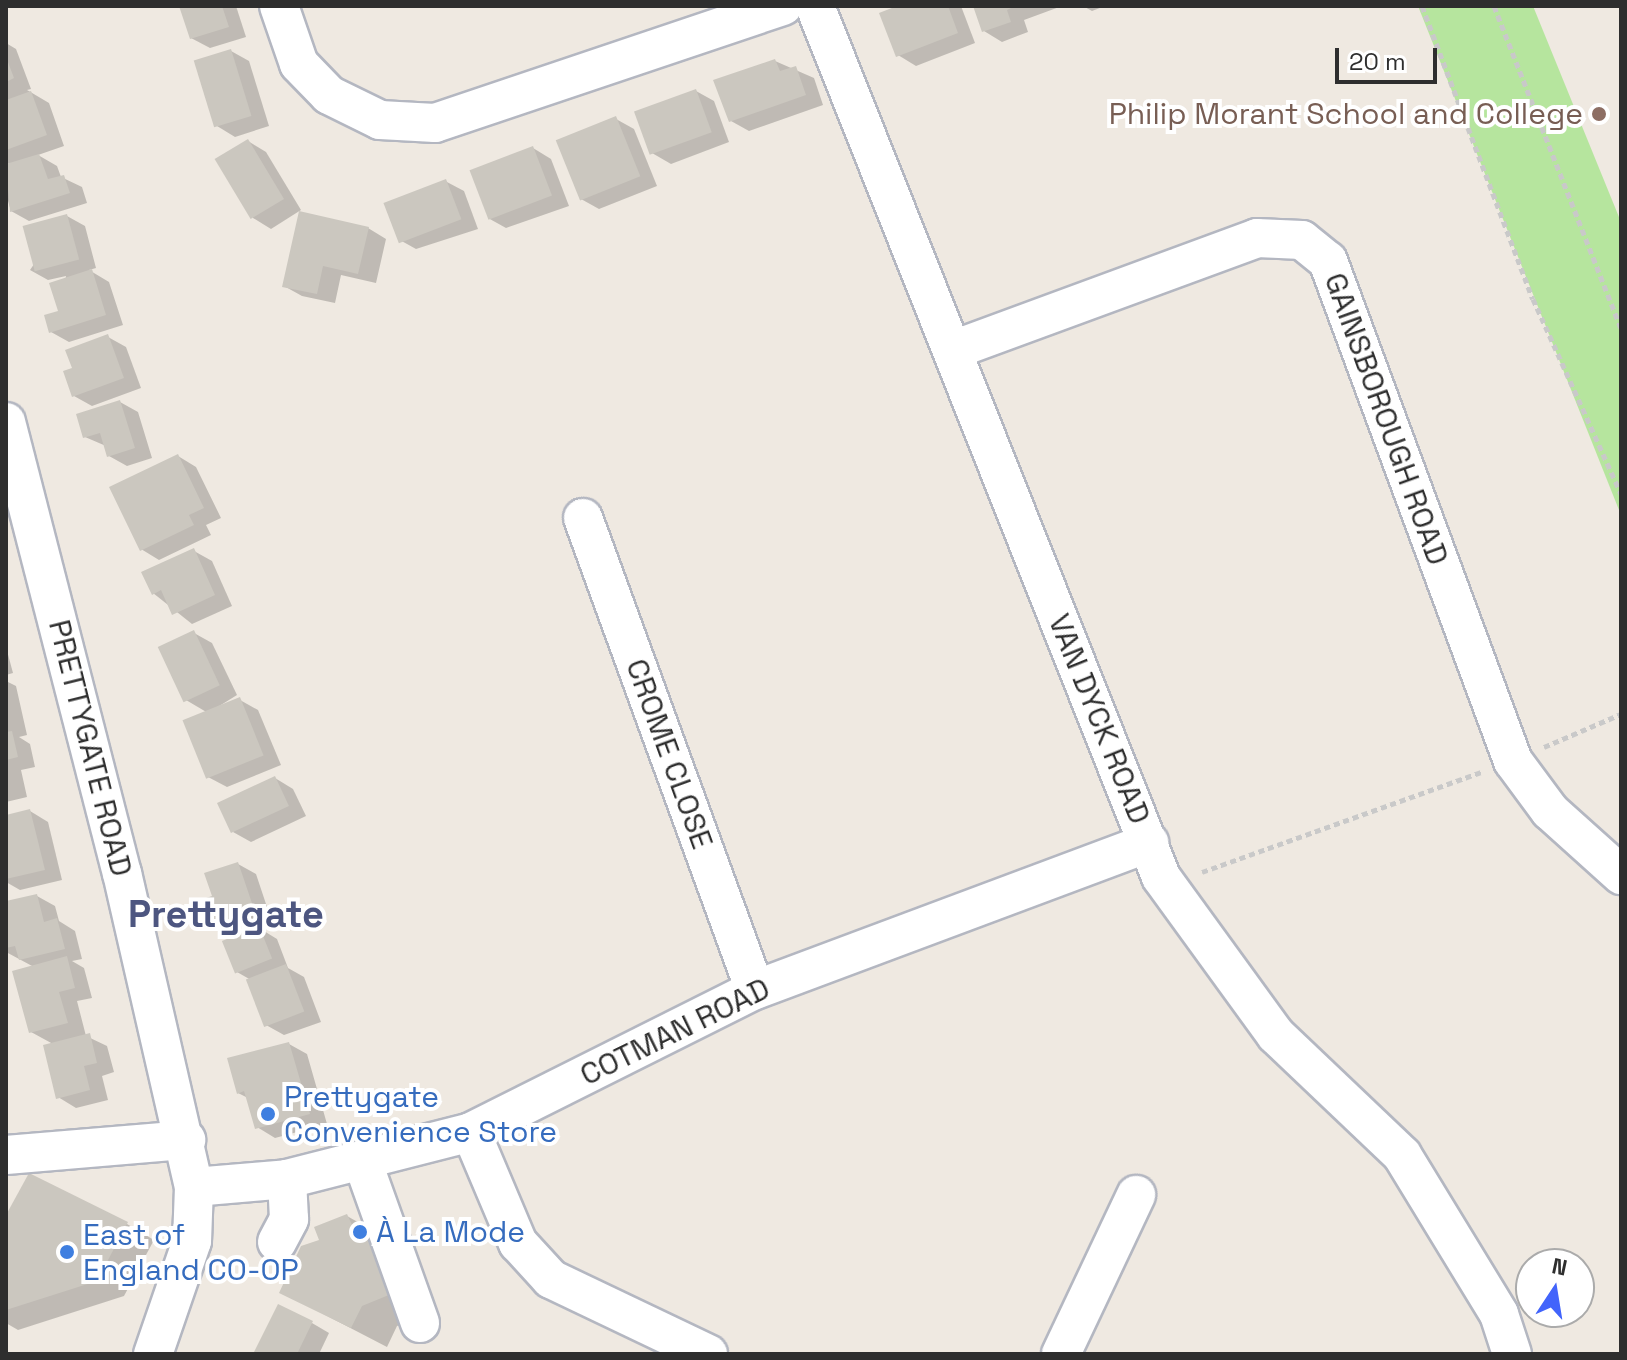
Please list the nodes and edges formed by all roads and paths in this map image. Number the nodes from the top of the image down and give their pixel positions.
1 (279, 6) edge
2 (783, 6) edge
3 (815, 6) edge
4 (1422, 6) edge
5 (1494, 6) edge
6 (1621, 328) edge
7 (953, 350) junction
8 (6, 422) edge
9 (1621, 494) edge
10 (583, 518) dead end
11 (1621, 714) edge
12 (1513, 761) junction
13 (1155, 860) junction
14 (1621, 875) edge
15 (755, 990) junction
16 (471, 1132) junction
17 (186, 1140) junction
18 (6, 1155) edge
19 (362, 1160) junction
20 (287, 1179) junction
21 (194, 1187) junction
22 (1136, 1195) dead end
23 (277, 1242) dead end
24 (420, 1323) dead end
25 (153, 1354) edge
26 (708, 1354) edge
27 (1061, 1354) edge
28 (1512, 1354) edge

1 - 2 street
3 - 7 street, VAN DYCK ROAD
4 - 9 path
5 - 6 path
7 - 12 street, GAINSBOROUGH ROAD
7 - 13 street, VAN DYCK ROAD
8 - 17 street, PRETTYGATE ROAD
10 - 15 street, CROME CLOSE
11 - 12 path
12 - 13 path
12 - 14 street, GAINSBOROUGH ROAD
13 - 15 street, COTMAN ROAD
13 - 28 street, VAN DYCK ROAD
15 - 16 street, COTMAN ROAD
16 - 19 street, COTMAN ROAD
16 - 26 street
17 - 18 street
17 - 21 street, PRETTYGATE ROAD
19 - 20 street, COTMAN ROAD
19 - 24 street
20 - 21 street, COTMAN ROAD
20 - 23 street
21 - 25 street, PRETTYGATE ROAD
22 - 27 street

